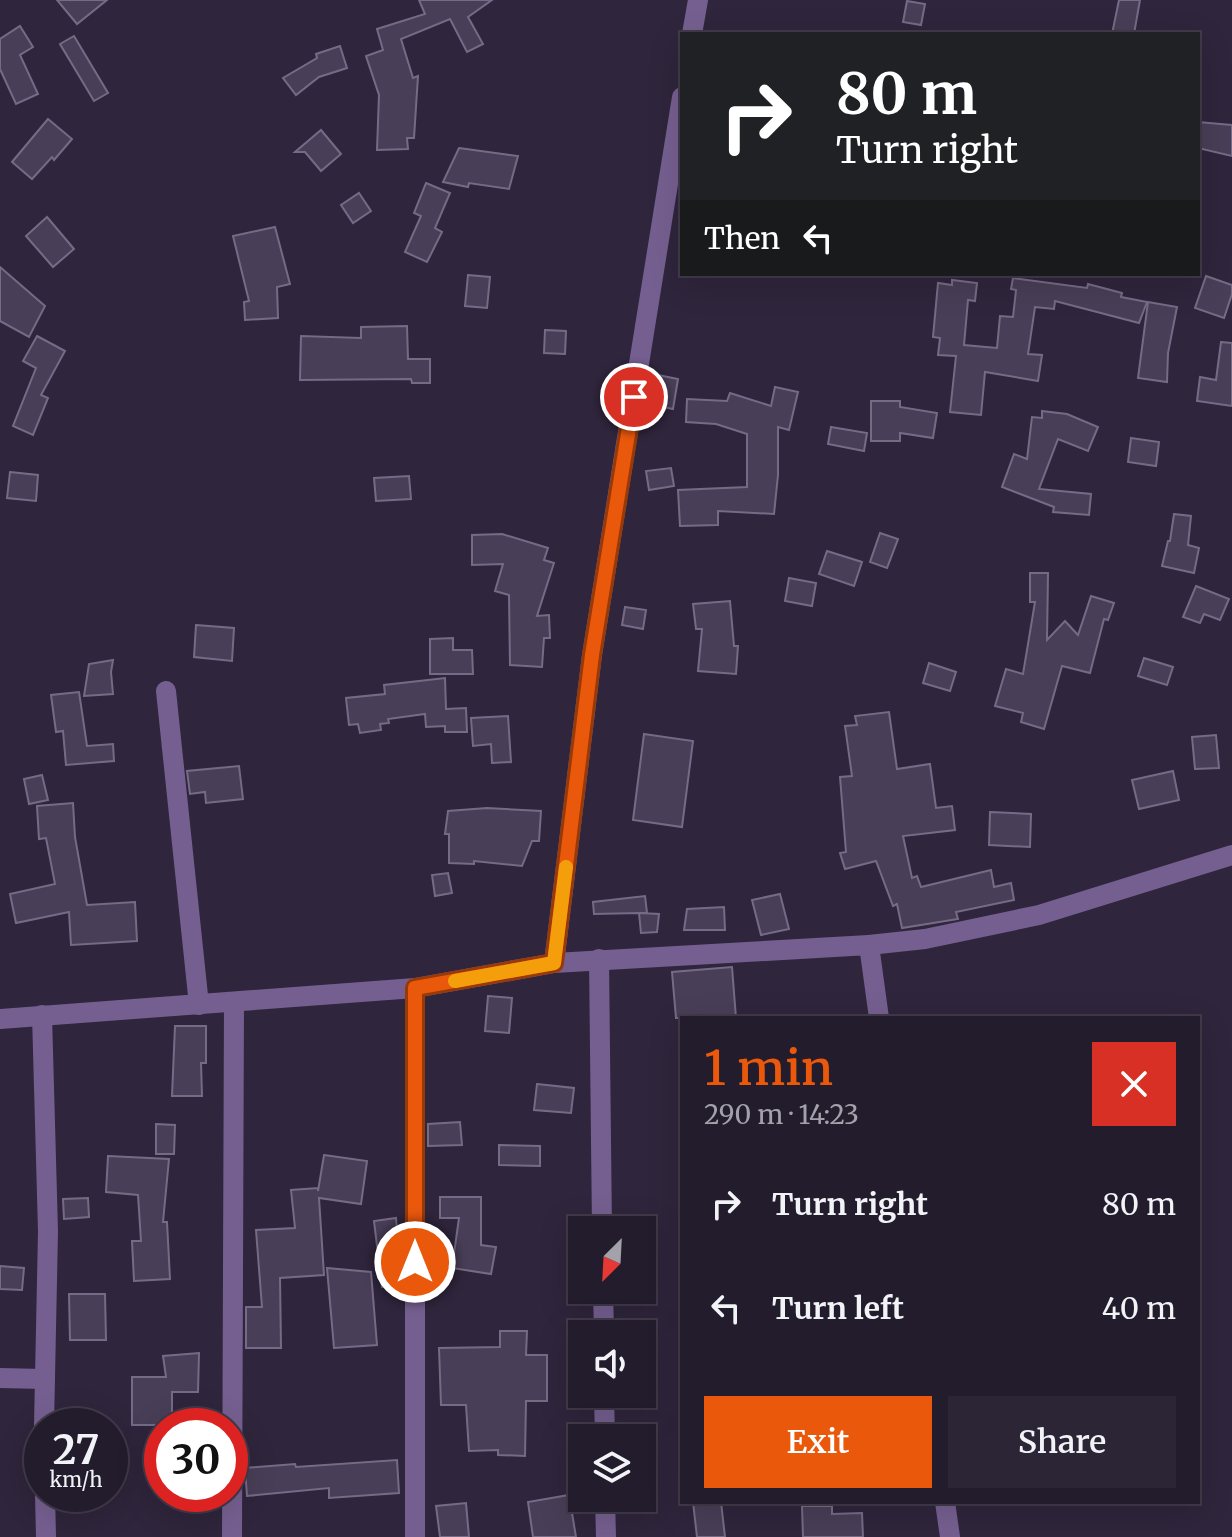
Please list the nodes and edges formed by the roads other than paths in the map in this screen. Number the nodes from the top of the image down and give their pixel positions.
1 (698, 0) edge
2 (692, 32) edge
3 (680, 109) edge
4 (166, 691) dead end
5 (1232, 855) edge
6 (869, 945) junction
7 (599, 959) junction
8 (554, 963) junction
9 (415, 988) junction
10 (234, 1003) junction
11 (199, 1005) junction
12 (42, 1015) junction
13 (879, 1016) edge
14 (0, 1019) edge
15 (602, 1216) edge
16 (0, 1378) edge
17 (43, 1379) junction
18 (44, 1408) edge
19 (945, 1504) edge
20 (45, 1512) edge
21 (605, 1512) edge
22 (46, 1537) edge
23 (232, 1537) edge
24 (415, 1537) edge
25 (606, 1537) edge
26 (950, 1537) edge

1 - 2 street
3 - 8 street
4 - 11 street
5 - 6 street
6 - 7 street
6 - 13 street
7 - 8 street
7 - 15 street
8 - 9 street
9 - 10 street
9 - 24 street
10 - 11 street
10 - 23 street
11 - 12 street
12 - 14 street
12 - 17 street
16 - 17 street
17 - 18 street
19 - 26 street
20 - 22 street
21 - 25 street

